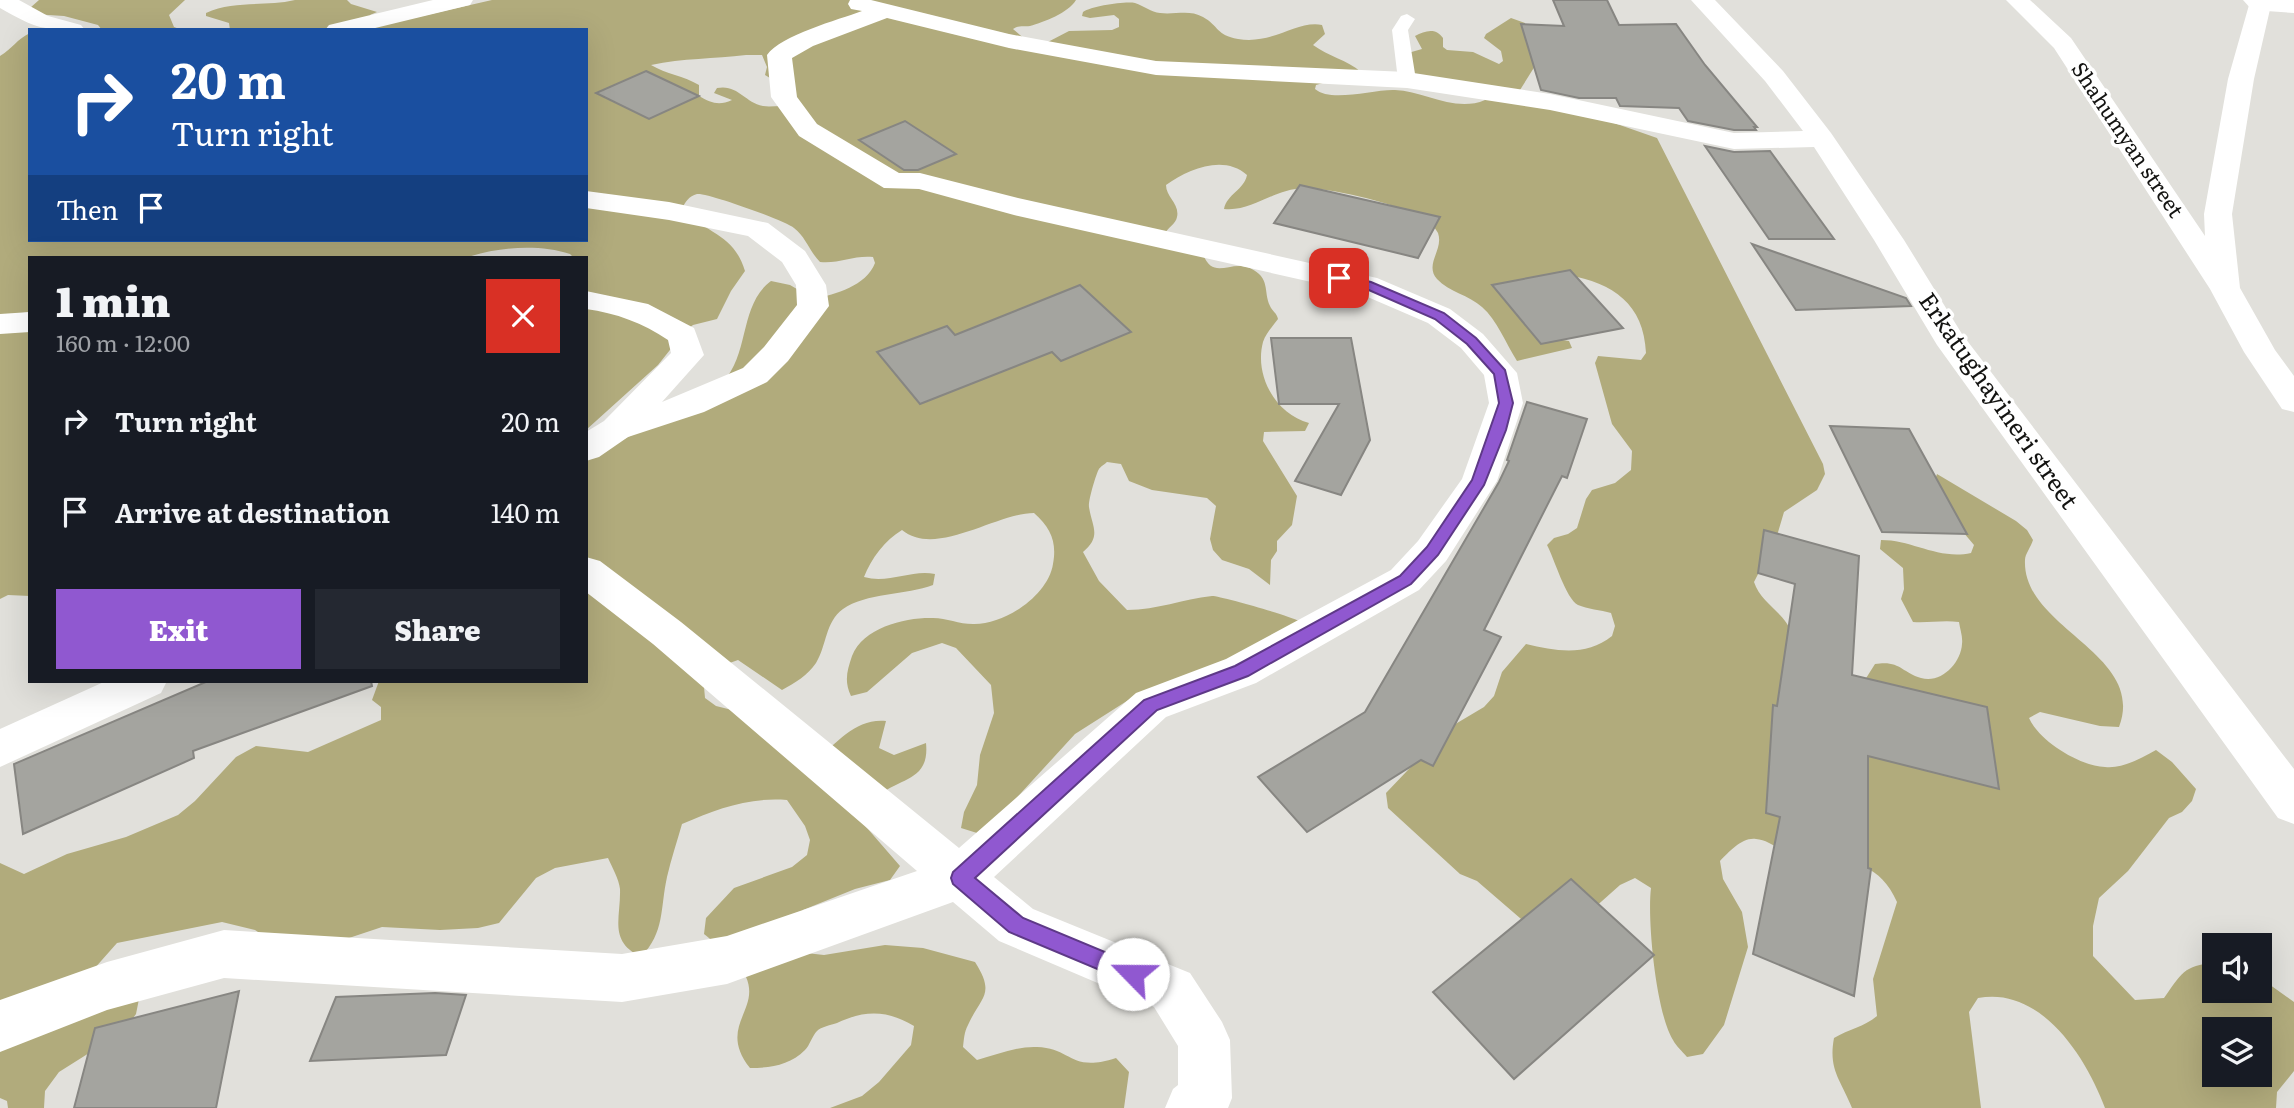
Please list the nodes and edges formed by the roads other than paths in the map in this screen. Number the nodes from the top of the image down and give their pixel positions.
1 (2, 0) edge
2 (461, 0) edge
3 (847, 0) edge
4 (1702, 0) edge
5 (2017, 0) edge
6 (2257, 2) edge
7 (2294, 6) edge
8 (884, 10) junction
9 (1407, 19) dead end
10 (66, 28) edge
11 (345, 28) edge
12 (1407, 80) junction
13 (1822, 138) junction
14 (588, 198) edge
15 (2225, 288) junction
16 (588, 300) edge
17 (28, 322) edge
18 (0, 324) edge
19 (2294, 401) edge
20 (615, 429) junction
21 (588, 448) edge
22 (588, 573) edge
23 (142, 683) edge
24 (0, 748) edge
25 (2294, 804) edge
26 (960, 878) junction
27 (0, 1027) edge
28 (1192, 1108) edge

1 - 10 street
2 - 11 street
3 - 8 street
4 - 13 street, Erkatughayineri street
5 - 15 street, Shahumyan street
6 - 7 street
6 - 15 street
8 - 12 street
8 - 26 street
9 - 12 lane
12 - 13 street
13 - 25 street, Erkatughayineri street
14 - 20 street
15 - 19 street, Shahumyan street
16 - 20 street
17 - 18 street
20 - 21 street
22 - 26 street
23 - 24 street
26 - 27 street
26 - 28 street

